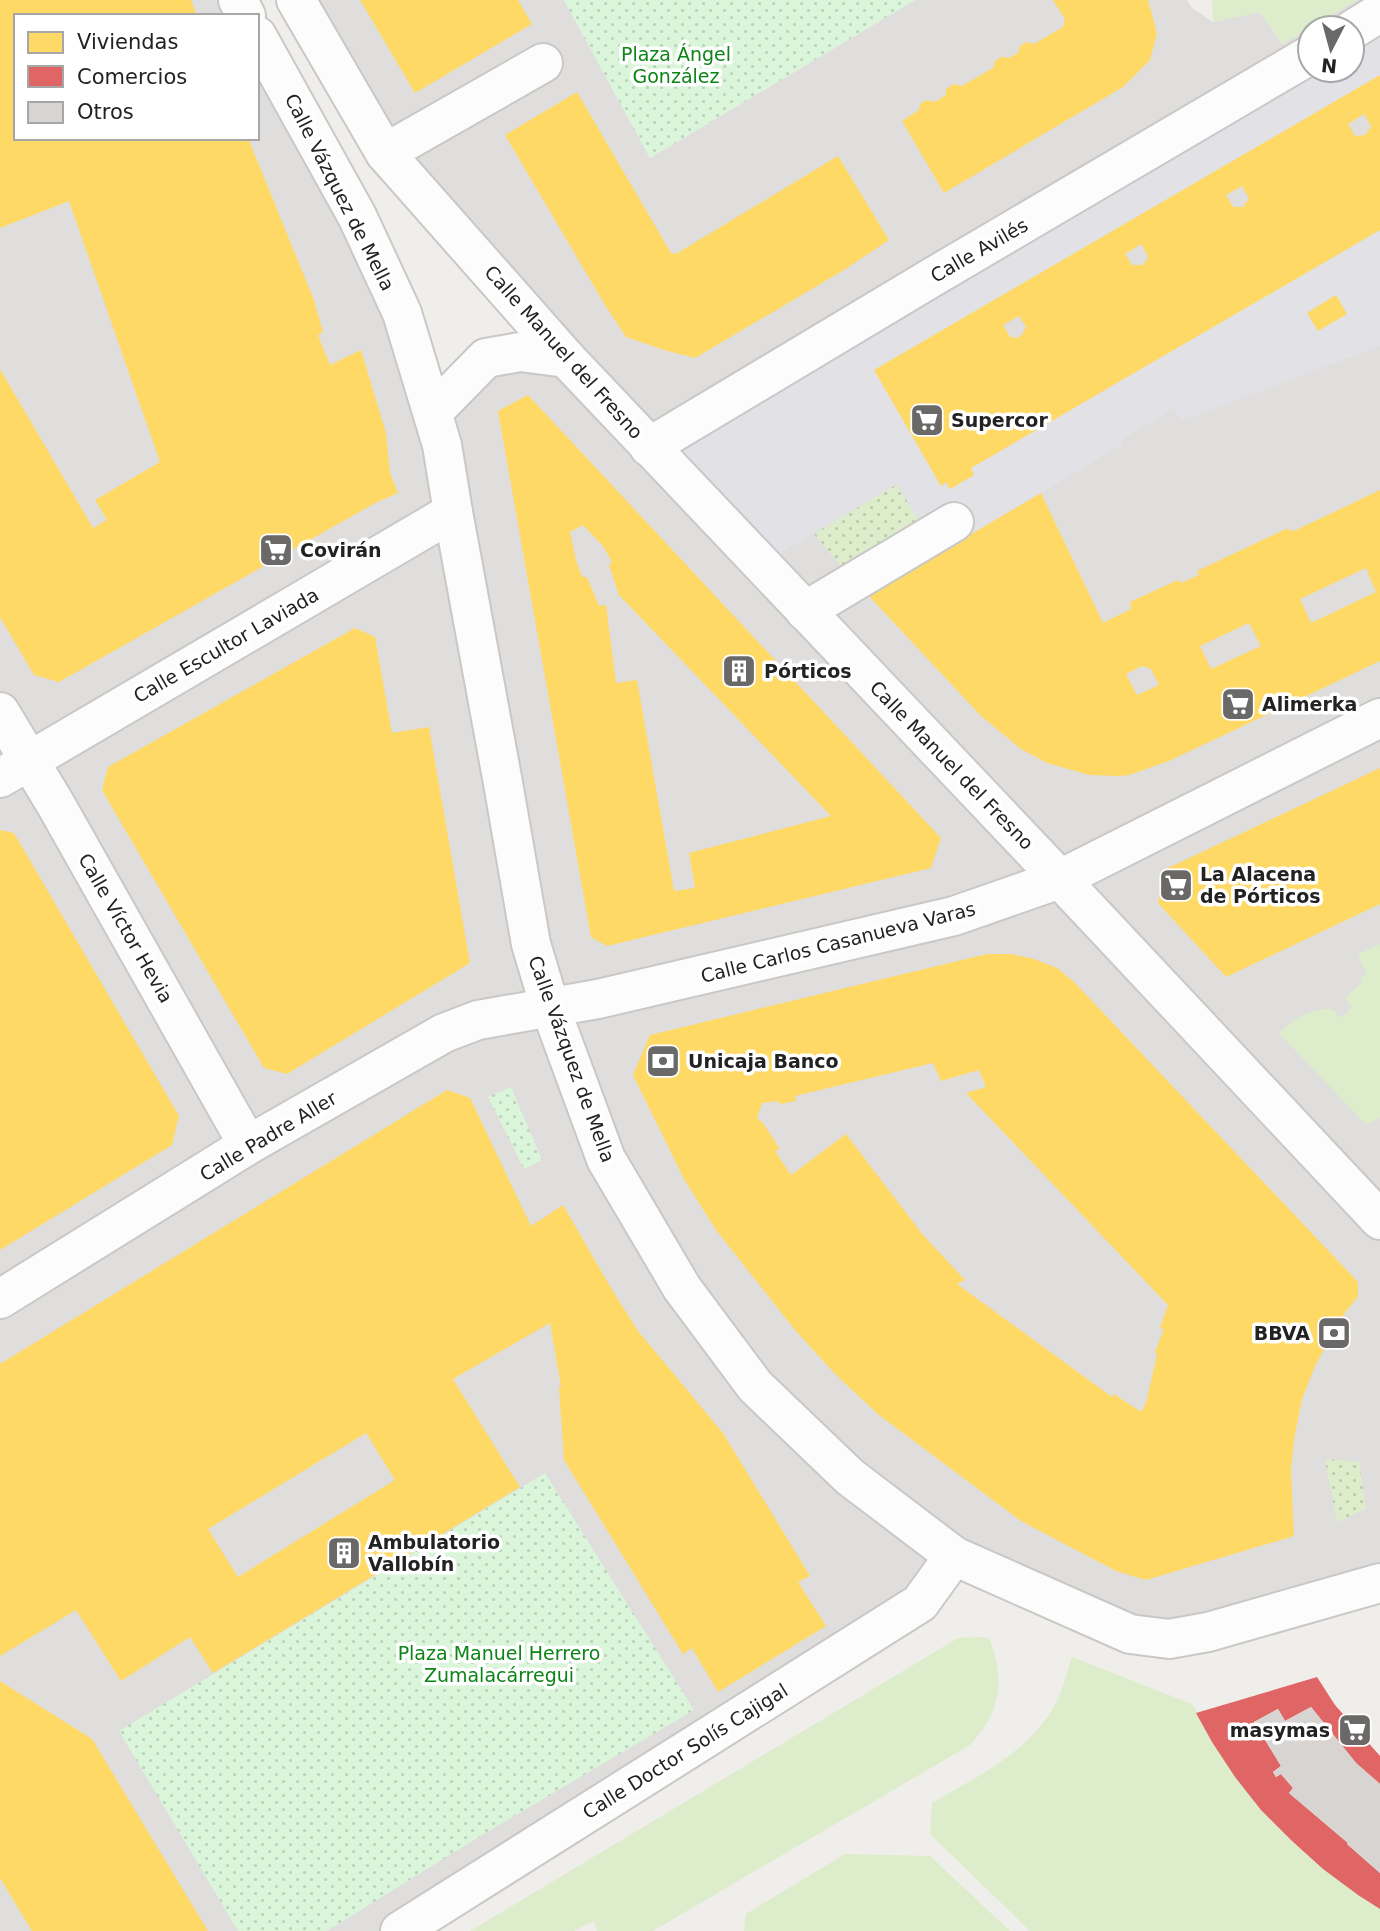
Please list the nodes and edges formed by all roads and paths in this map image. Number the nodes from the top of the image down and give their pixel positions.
1 (296, 0) edge
2 (259, 40) edge
3 (543, 63) dead end
4 (1296, 63) edge
5 (385, 153) junction
6 (566, 358) junction
7 (433, 412) junction
8 (649, 447) junction
9 (453, 512) junction
10 (954, 522) dead end
11 (805, 611) junction
12 (0, 712) edge
13 (1380, 718) edge
14 (14, 769) edge
15 (1060, 878) junction
16 (550, 1007) junction
17 (248, 1145) junction
18 (1380, 1220) edge
19 (0, 1299) edge
20 (954, 1556) junction
21 (1380, 1583) edge
22 (400, 1931) edge

1 - 5 street
2 - 7 street, Calle Vázquez de Mella
3 - 5 street
4 - 8 street, Calle Avilés
5 - 6 street, Calle Manuel del Fresno
6 - 7 street
6 - 8 street, Calle Manuel del Fresno
7 - 9 street, Calle Vázquez de Mella
8 - 11 street, Calle Manuel del Fresno
9 - 14 street, Calle Escultor Laviada
9 - 16 street, Calle Vázquez de Mella
10 - 11 street
11 - 15 street, Calle Manuel del Fresno
12 - 14 street, Calle Víctor Hevia
13 - 15 street, Calle Carlos Casanueva Varas
14 - 17 street, Calle Víctor Hevia
15 - 16 street, Calle Carlos Casanueva Varas
15 - 18 street, Calle Manuel del Fresno
16 - 17 street, Calle Padre Aller
16 - 20 street, Calle Vázquez de Mella
17 - 19 street, Calle Padre Aller
20 - 21 street, Calle Vázquez de Mella
20 - 22 street, Calle Doctor Solís Cajigal

